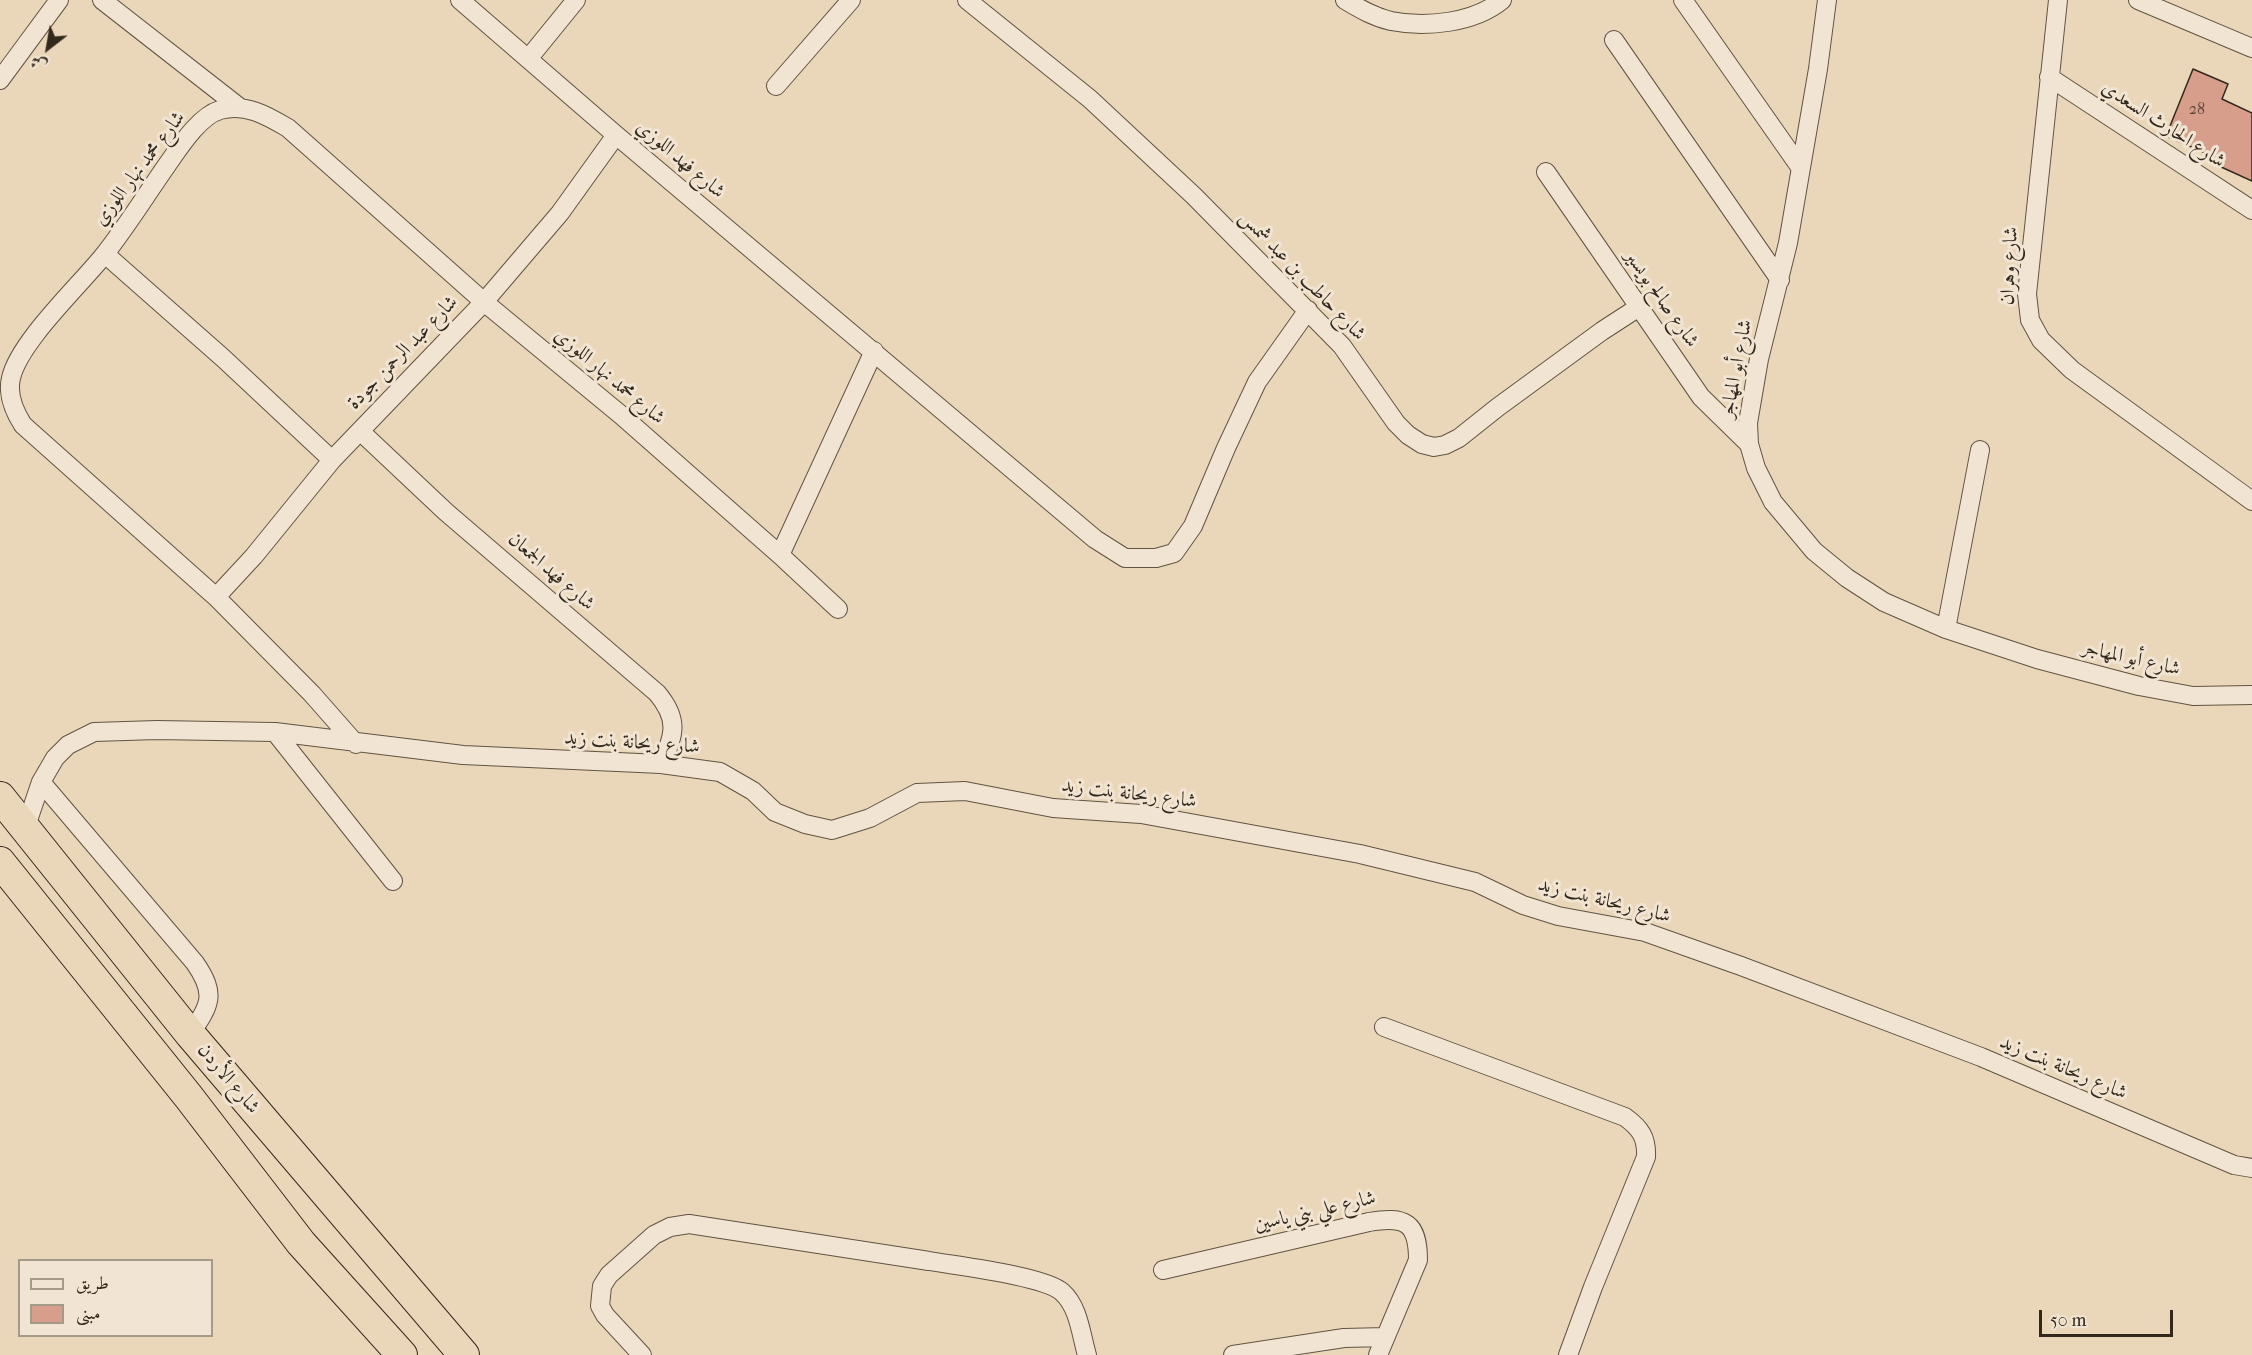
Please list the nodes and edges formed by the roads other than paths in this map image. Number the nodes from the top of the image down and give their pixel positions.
1 (59, 0) edge
2 (102, 0) edge
3 (460, 0) edge
4 (576, 0) edge
5 (851, 0) edge
6 (967, 0) edge
7 (1345, 0) edge
8 (1502, 0) edge
9 (1683, 0) edge
10 (1827, 0) edge
11 (2058, 0) edge
12 (2138, 0) edge
13 (1614, 40) dead end
14 (2252, 48) edge
15 (528, 59) junction
16 (2049, 77) junction
17 (0, 80) edge
18 (776, 86) dead end
19 (239, 107) junction
20 (616, 135) junction
21 (1800, 167) junction
22 (1546, 172) dead end
23 (2252, 210) edge
24 (105, 254) junction
25 (1780, 280) junction
26 (483, 302) junction
27 (1640, 307) junction
28 (1308, 310) junction
29 (874, 351) junction
30 (7, 407) edge
31 (360, 431) junction
32 (1749, 444) junction
33 (1980, 450) dead end
34 (332, 460) junction
35 (2252, 501) edge
36 (780, 555) junction
37 (216, 597) junction
38 (838, 609) dead end
39 (1946, 629) junction
40 (2252, 695) edge
41 (275, 732) junction
42 (356, 744) junction
43 (661, 764) junction
44 (41, 782) junction
45 (0, 797) edge
46 (26, 829) junction
47 (0, 862) edge
48 (393, 881) dead end
49 (1384, 1027) dead end
50 (190, 1034) junction
51 (2252, 1168) edge
52 (1163, 1270) dead end
53 (1385, 1337) junction
54 (402, 1355) edge
55 (464, 1355) edge
56 (642, 1355) edge
57 (1087, 1355) edge
58 (1233, 1355) edge
59 (1378, 1355) edge
60 (1568, 1355) edge

1 - 17 street
2 - 19 street
3 - 15 street, شارع فهد اللوزي
4 - 15 street
5 - 18 street
6 - 28 street, شارع حاطب بن عبد شمس
7 - 8 street
9 - 21 street
10 - 21 street, شارع أبو المهاجر
11 - 16 street, شارع وهران
12 - 14 street
13 - 25 street
15 - 20 street, شارع فهد اللوزي
16 - 23 street, شارع الحارث السعدي
16 - 35 street, شارع وهران
19 - 24 street, شارع محمد نهار اللوزي
19 - 26 street, شارع محمد نهار اللوزي
20 - 26 street, شارع عبد الرحمن جودة
20 - 29 street, شارع فهد اللوزي
21 - 25 street, شارع أبو المهاجر
22 - 27 street, شارع صالح بويسير
24 - 30 street, شارع محمد نهار اللوزي
24 - 34 street
25 - 32 street, شارع أبو المهاجر
26 - 31 street, شارع عبد الرحمن جودة
26 - 36 street, شارع محمد نهار اللوزي
27 - 28 street, شارع حاطب بن عبد شمس
27 - 32 street, شارع صالح بويسير
28 - 29 street, شارع فهد اللوزي
29 - 36 street
30 - 37 street, شارع محمد نهار اللوزي
31 - 34 street, شارع عبد الرحمن جودة
31 - 43 street, شارع فهد الجمعان
32 - 39 street, شارع أبو المهاجر
33 - 39 street
34 - 37 street, شارع عبد الرحمن جودة
36 - 38 street, شارع محمد نهار اللوزي
37 - 42 street, شارع محمد نهار اللوزي
39 - 40 street, شارع أبو المهاجر
41 - 42 street, شارع ريحانة بنت زيد
41 - 44 street, شارع ريحانة بنت زيد
41 - 48 street
42 - 43 street, شارع ريحانة بنت زيد
43 - 51 street, شارع ريحانة بنت زيد
44 - 46 street, شارع ريحانة بنت زيد
44 - 50 street
45 - 46 highway, شارع الأردن
46 - 50 highway, شارع الأردن
47 - 54 highway
49 - 60 street
50 - 55 highway, شارع الأردن
52 - 53 street, شارع علي بني ياسين
53 - 58 street
53 - 59 street, شارع علي بني ياسين
56 - 57 street

